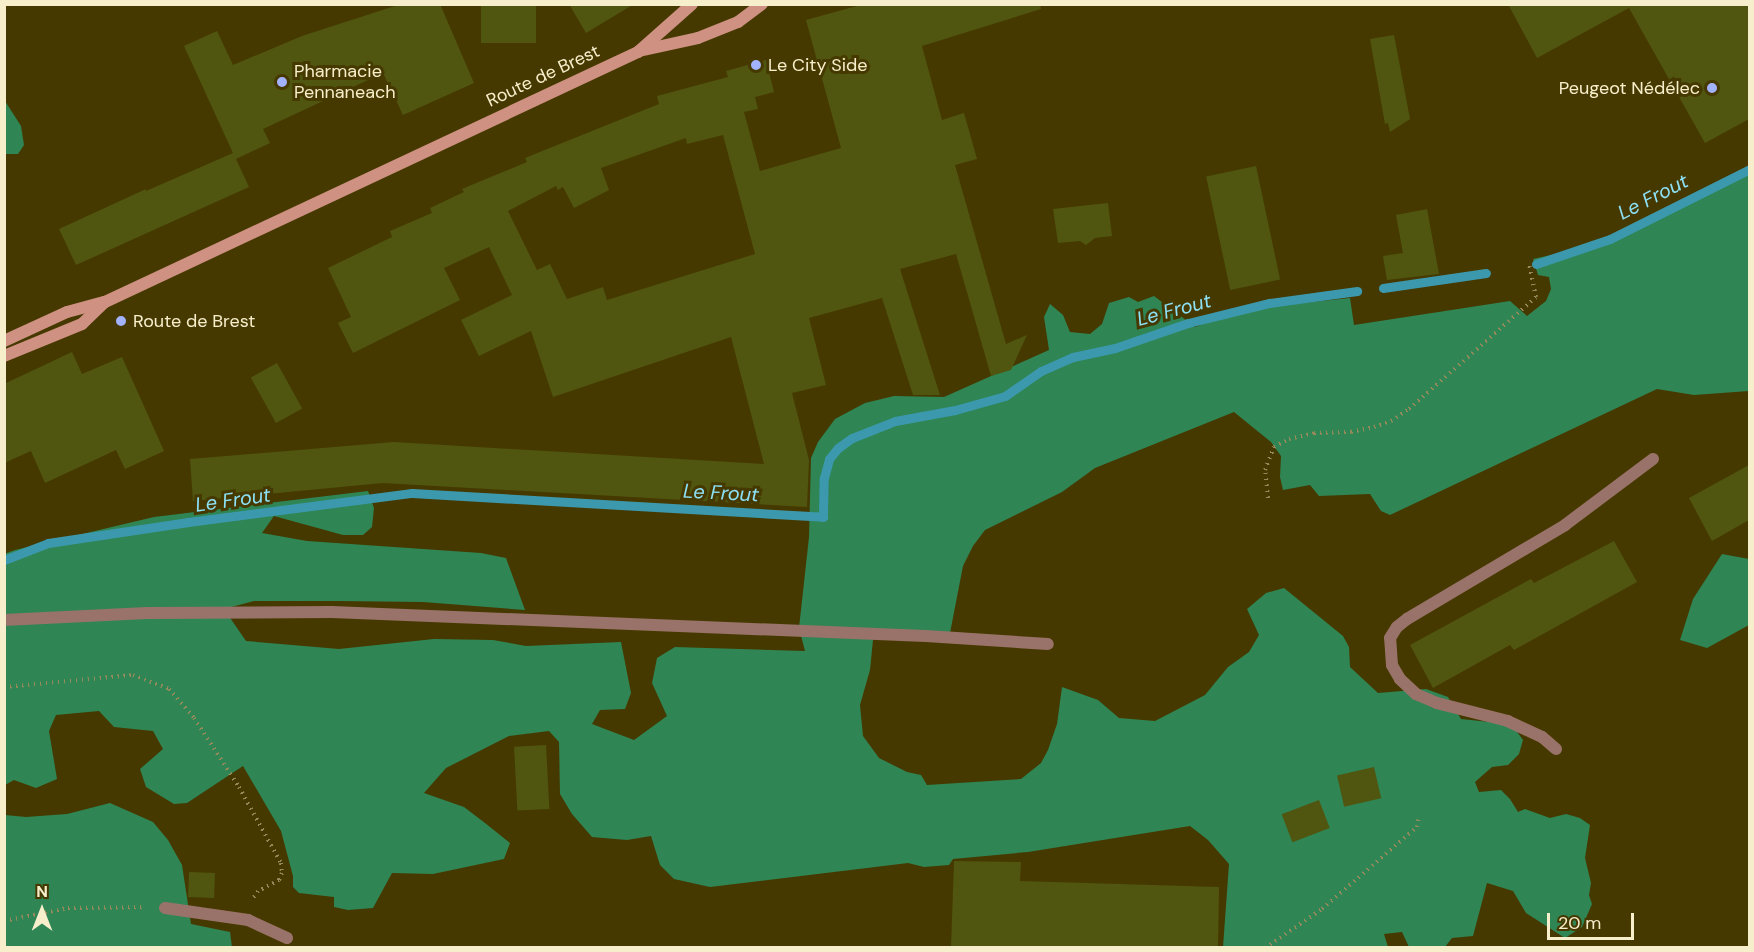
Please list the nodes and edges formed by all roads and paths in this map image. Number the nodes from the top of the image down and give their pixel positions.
1 (692, 4) edge
2 (762, 4) edge
3 (638, 51) junction
4 (1529, 265) dead end
5 (105, 302) junction
6 (4, 341) edge
7 (4, 357) edge
8 (1653, 459) dead end
9 (1268, 498) dead end
10 (4, 620) edge
11 (1048, 644) dead end
12 (4, 687) edge
13 (1556, 749) dead end
14 (1419, 817) dead end
15 (165, 908) joint
16 (248, 920) junction
17 (4, 921) edge
18 (287, 939) dead end
19 (1265, 948) edge

1 - 3 main road, Route de Brest
2 - 3 main road, Route de Brest
3 - 5 main road, Route de Brest
4 - 9 path
5 - 6 main road, Route de Brest
5 - 7 main road, Route de Brest
8 - 13 street
10 - 11 street
12 - 16 path
14 - 19 path
15 - 16 street
15 - 17 path
16 - 18 street

